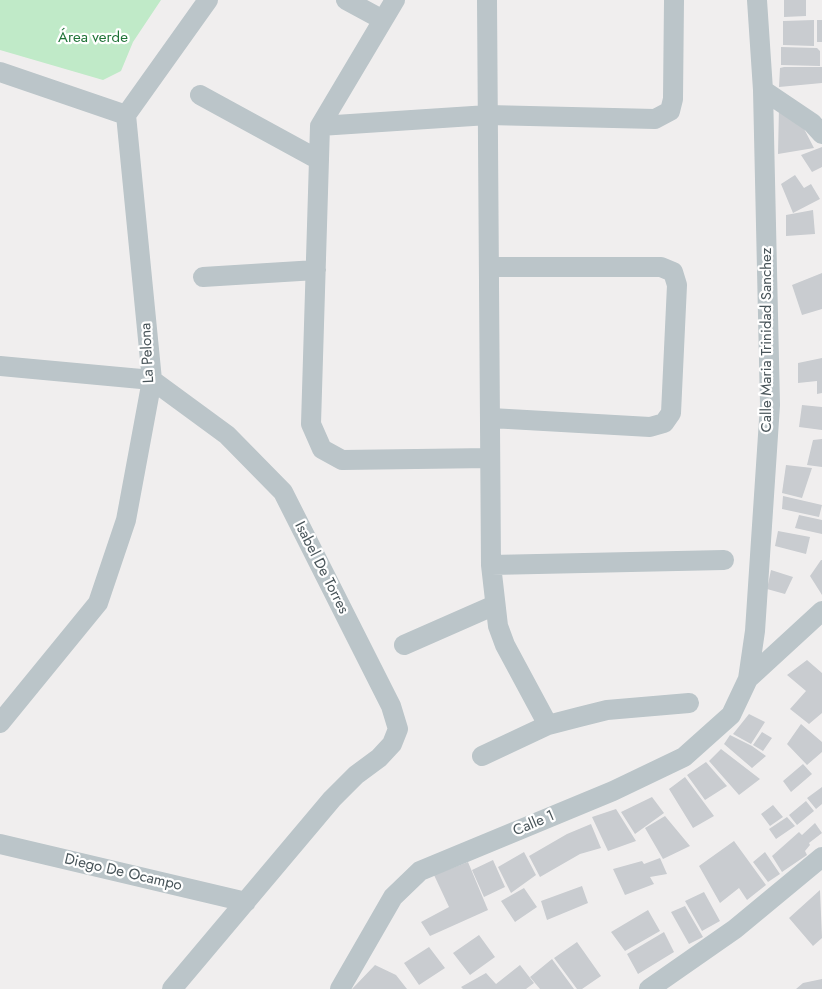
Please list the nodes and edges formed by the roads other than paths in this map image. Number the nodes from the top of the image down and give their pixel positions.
1 (208, 0) edge
2 (346, 0) edge
3 (395, 0) edge
4 (487, 0) edge
5 (674, 0) edge
6 (757, 0) edge
7 (383, 20) junction
8 (0, 72) edge
9 (763, 90) junction
10 (200, 95) dead end
11 (126, 115) junction
12 (488, 115) junction
13 (320, 126) junction
14 (822, 134) edge
15 (319, 160) junction
16 (489, 267) junction
17 (316, 270) junction
18 (203, 277) dead end
19 (0, 366) edge
20 (152, 380) junction
21 (491, 418) junction
22 (490, 458) junction
23 (724, 560) dead end
24 (492, 566) junction
25 (495, 605) junction
26 (822, 611) edge
27 (404, 645) dead end
28 (748, 679) junction
29 (690, 702) dead end
30 (0, 723) edge
31 (548, 725) junction
32 (482, 756) dead end
33 (0, 844) edge
34 (822, 857) edge
35 (246, 902) junction
36 (172, 989) edge
37 (340, 989) edge
38 (649, 989) edge

1 - 11 street
2 - 7 street
3 - 7 street
4 - 12 street
5 - 12 street
6 - 9 street, Calle Maria Trinidad Sanchez
7 - 13 street
8 - 11 street
9 - 14 street
9 - 28 street, Calle Maria Trinidad Sanchez
10 - 15 street
11 - 20 street, La Pelona
12 - 13 street
12 - 16 street
13 - 15 street
15 - 17 street
16 - 21 street
16 - 21 street
17 - 18 street
17 - 22 street
19 - 20 street
20 - 30 street, La Pelona
20 - 35 street, Isabel De Torres
21 - 22 street
22 - 24 street
23 - 24 street
24 - 25 street
25 - 27 street
25 - 31 street
26 - 28 street
28 - 37 street, Calle 1
29 - 31 street
31 - 32 street
33 - 35 street, Diego De Ocampo
34 - 38 street
35 - 36 street, Isabel De Torres

